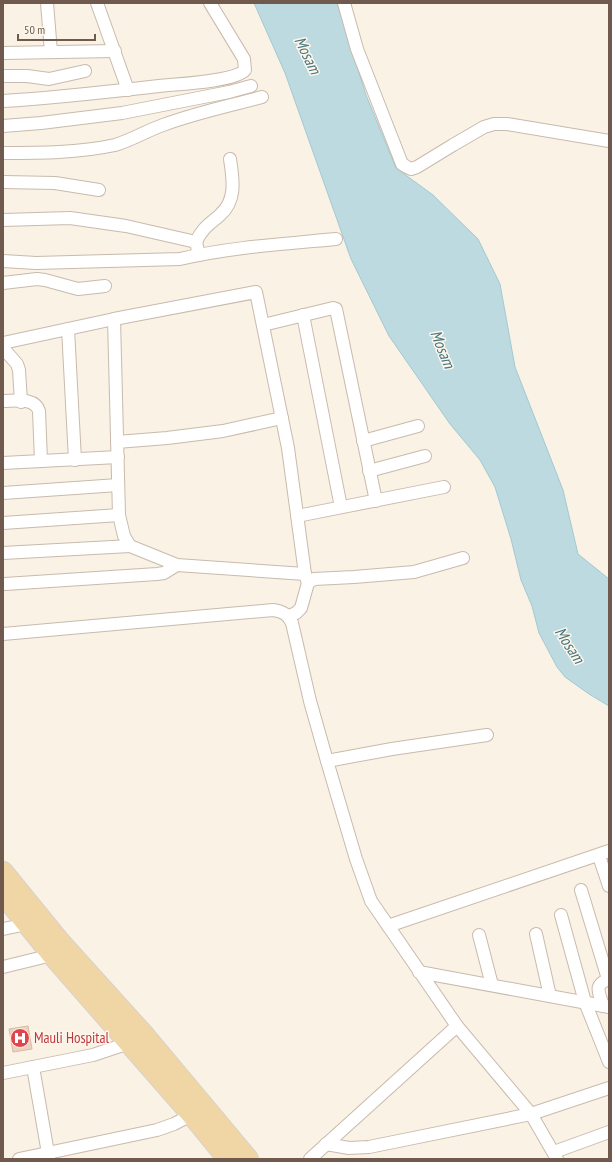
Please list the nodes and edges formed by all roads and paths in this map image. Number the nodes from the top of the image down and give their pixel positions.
1 (47, 3) edge
2 (97, 3) edge
3 (210, 3) edge
4 (344, 3) edge
5 (51, 52) junction
6 (115, 52) junction
7 (3, 53) edge
8 (85, 71) dead end
9 (3, 76) edge
10 (251, 86) dead end
11 (128, 90) junction
12 (262, 97) dead end
13 (3, 101) edge
14 (3, 126) edge
15 (609, 141) edge
16 (3, 154) edge
17 (230, 159) dead end
18 (3, 182) edge
19 (98, 190) dead end
20 (3, 220) edge
21 (336, 239) dead end
22 (196, 242) junction
23 (199, 254) junction
24 (3, 261) edge
25 (3, 283) edge
26 (105, 286) dead end
27 (303, 315) junction
28 (114, 319) junction
29 (263, 324) junction
30 (68, 329) junction
31 (3, 343) edge
32 (3, 348) edge
33 (3, 401) edge
34 (21, 402) junction
35 (282, 418) junction
36 (418, 426) dead end
37 (363, 441) junction
38 (117, 442) junction
39 (426, 456) dead end
40 (118, 457) junction
41 (75, 460) junction
42 (41, 461) junction
43 (3, 463) edge
44 (370, 471) junction
45 (118, 485) junction
46 (444, 486) dead end
47 (3, 493) edge
48 (376, 501) junction
49 (341, 507) junction
50 (119, 515) junction
51 (297, 516) junction
52 (3, 523) edge
53 (130, 546) junction
54 (3, 553) edge
55 (463, 558) dead end
56 (177, 565) junction
57 (307, 579) junction
58 (5, 584) dead end
59 (289, 616) junction
60 (3, 634) edge
61 (487, 735) dead end
62 (327, 761) junction
63 (604, 854) edge
64 (3, 872) edge
65 (609, 886) edge
66 (581, 890) dead end
67 (3, 894) edge
68 (561, 915) dead end
69 (27, 924) junction
70 (388, 926) junction
71 (3, 929) edge
72 (536, 934) dead end
73 (479, 935) dead end
74 (60, 953) junction
75 (3, 967) edge
76 (419, 972) junction
77 (608, 979) edge
78 (492, 986) junction
79 (550, 996) junction
80 (585, 1002) junction
81 (606, 1006) edge
82 (457, 1026) junction
83 (137, 1040) junction
84 (609, 1062) edge
85 (33, 1067) junction
86 (3, 1073) edge
87 (609, 1088) edge
88 (198, 1111) junction
89 (531, 1114) junction
90 (609, 1132) edge
91 (326, 1144) junction
92 (48, 1156) edge
93 (556, 1156) edge
94 (19, 1159) edge
95 (228, 1159) edge
96 (248, 1159) edge
97 (310, 1159) edge

1 - 5 street
2 - 6 street
3 - 11 street
4 - 15 street
5 - 6 street
5 - 7 street
6 - 11 street
8 - 9 street
10 - 14 street
11 - 13 street
12 - 16 street
17 - 22 street
18 - 19 street
20 - 22 street
21 - 23 street
22 - 23 street
23 - 24 street
25 - 26 street
27 - 29 street
27 - 37 street
27 - 49 street
28 - 29 street
28 - 30 street
28 - 38 street
29 - 35 street
30 - 31 street
30 - 41 street
32 - 34 street
33 - 34 street
34 - 42 street
35 - 38 street
35 - 51 street
36 - 37 street
37 - 44 street
38 - 40 street
39 - 44 street
40 - 41 street
40 - 45 street
41 - 42 street
42 - 43 street
44 - 48 street
45 - 47 street
45 - 50 street
46 - 48 street
48 - 49 street
49 - 51 street
50 - 52 street
50 - 53 street
51 - 57 street
53 - 54 street
53 - 56 street
55 - 57 street
56 - 57 street
56 - 58 street
57 - 59 street
59 - 60 street
59 - 62 street
61 - 62 street
62 - 70 street
63 - 65 street
63 - 70 street
64 - 74 main road
66 - 77 street
67 - 69 main road
68 - 80 street
69 - 71 street
69 - 74 main road
70 - 76 street
72 - 79 street
73 - 78 street
74 - 75 street
74 - 83 main road
76 - 78 street
76 - 82 street
77 - 81 street
78 - 79 street
79 - 80 street
80 - 81 street
80 - 84 street
82 - 89 street
82 - 91 street
83 - 85 street
83 - 88 main road
85 - 86 street
85 - 92 street
87 - 89 street
88 - 92 street
88 - 95 main road
88 - 96 main road
89 - 91 street
89 - 93 street
90 - 93 street
91 - 97 street
92 - 94 street

